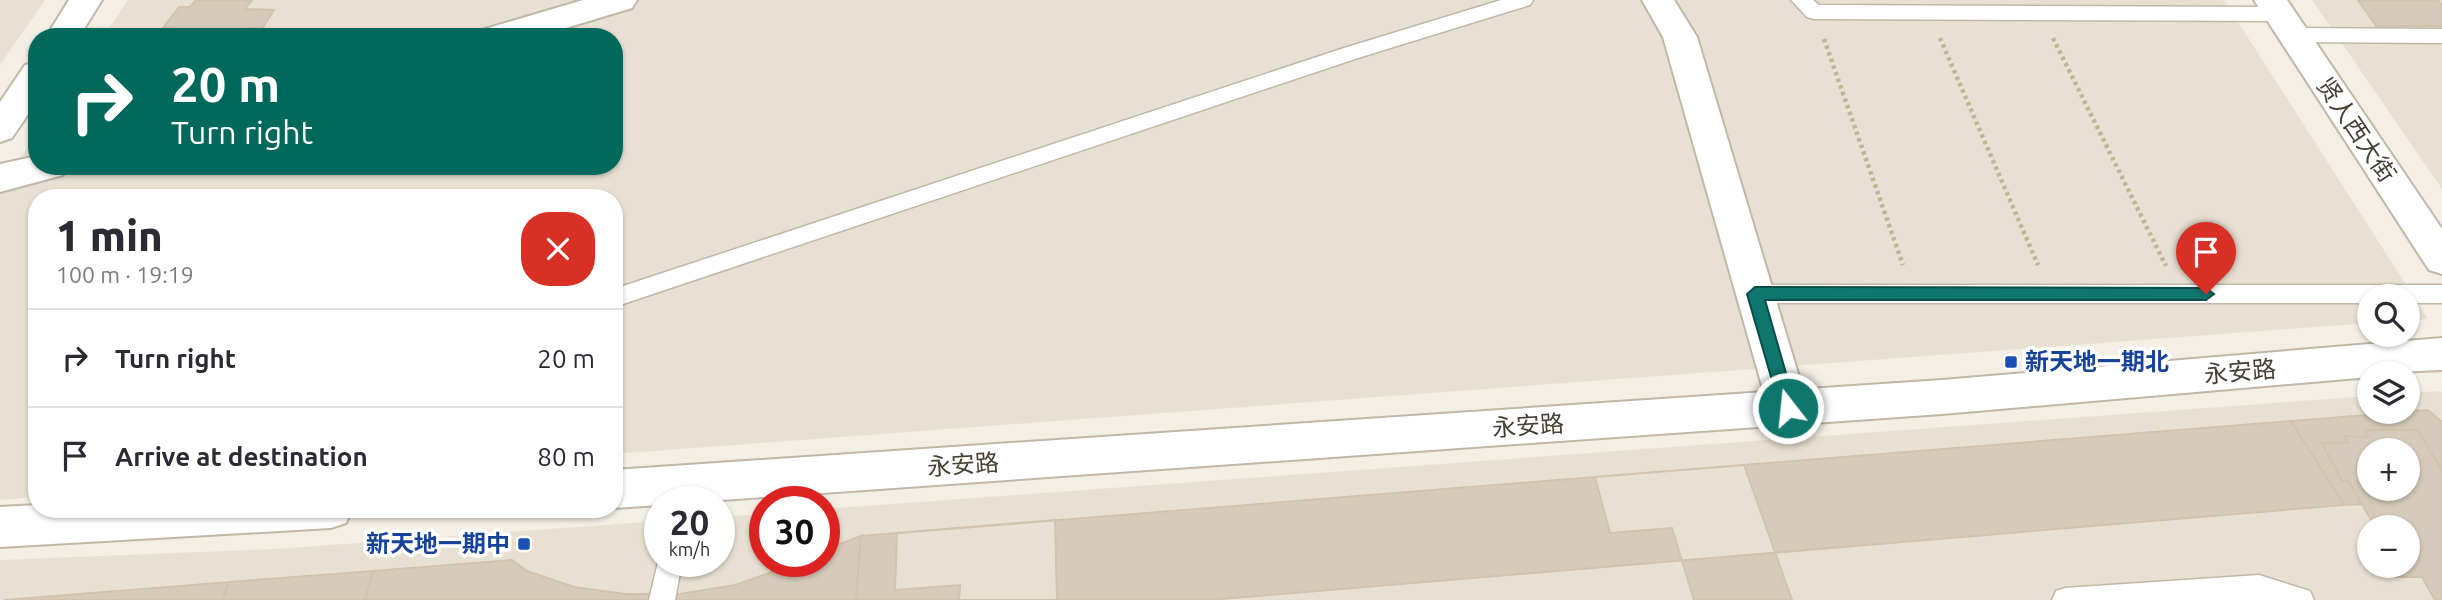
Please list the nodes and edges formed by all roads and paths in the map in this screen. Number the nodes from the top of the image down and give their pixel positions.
1 (86, 0) edge
2 (621, 0) edge
3 (1523, 0) edge
4 (1658, 0) edge
5 (1808, 6) edge
6 (1929, 12) junction
7 (2040, 13) junction
8 (2280, 16) edge
9 (68, 28) edge
10 (527, 28) edge
11 (2442, 36) edge
12 (28, 87) edge
13 (0, 129) edge
14 (28, 171) edge
15 (0, 178) edge
16 (2442, 259) edge
17 (1755, 294) junction
18 (1913, 294) junction
19 (2050, 294) junction
20 (2179, 294) junction
21 (2442, 294) edge
22 (623, 295) edge
23 (2442, 354) edge
24 (1788, 408) junction
25 (623, 490) edge
26 (735, 490) edge
27 (644, 491) edge
28 (166, 518) edge
29 (0, 527) edge
30 (666, 577) edge
31 (662, 600) edge
32 (2065, 600) edge
33 (2301, 600) edge

1 - 9 street
2 - 10 street
3 - 22 lane
4 - 17 street
5 - 6 lane
5 - 18 path
6 - 7 lane
6 - 19 path
7 - 8 lane
7 - 20 path
8 - 11 lane
8 - 16 street, 贤人西大街
12 - 13 street
14 - 15 street
17 - 18 lane
17 - 24 street
18 - 19 lane
19 - 20 lane
20 - 21 lane
23 - 24 street, 永安路
24 - 26 street, 永安路
25 - 27 street, 永安路
28 - 29 street
30 - 31 lane
32 - 33 lane

